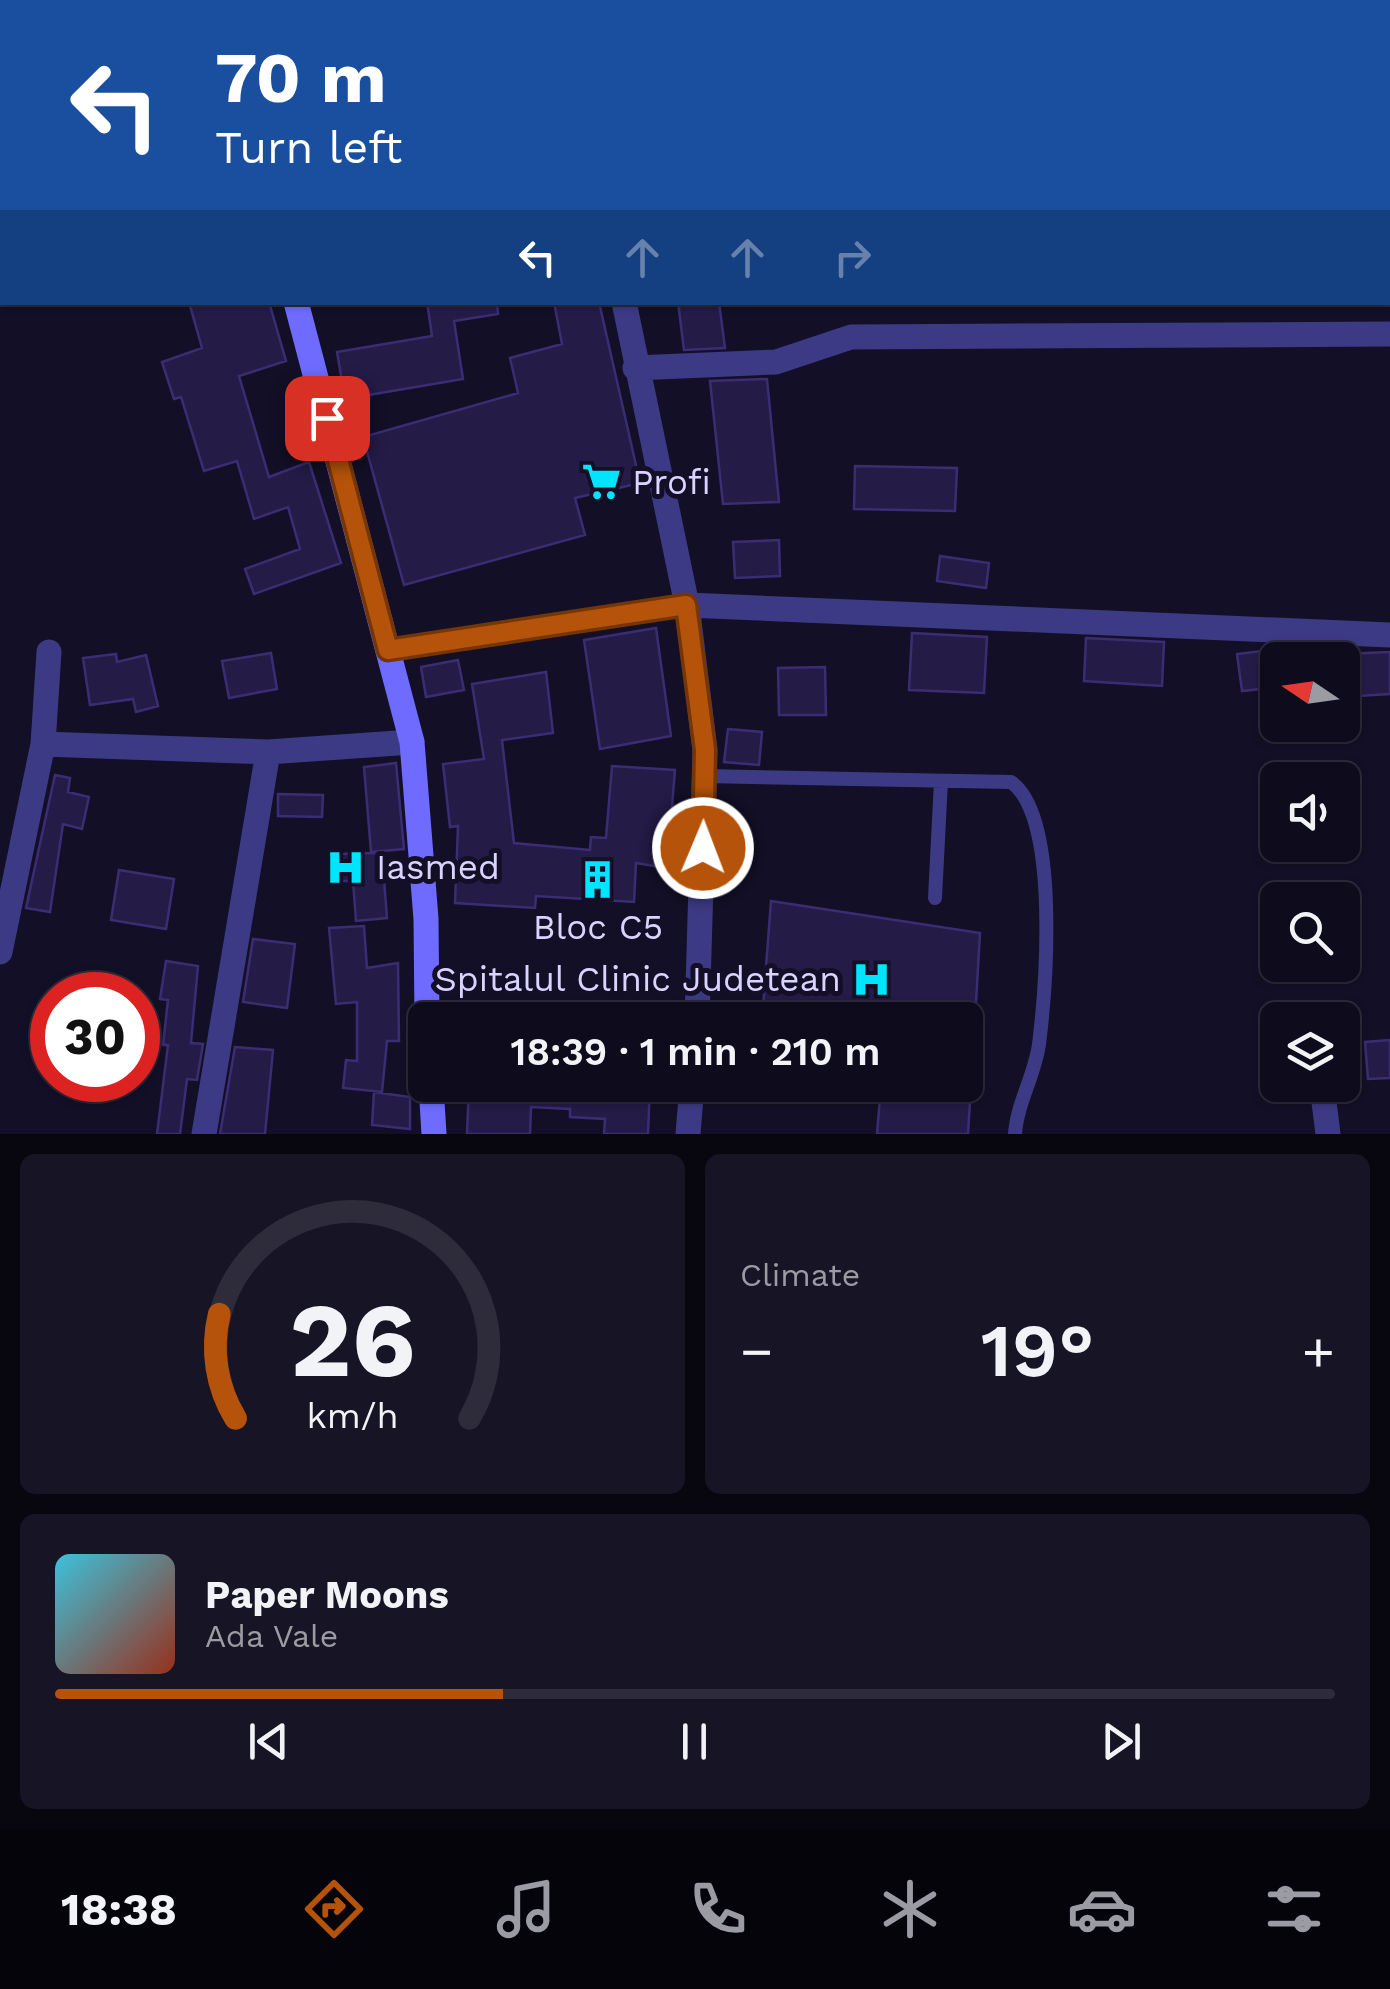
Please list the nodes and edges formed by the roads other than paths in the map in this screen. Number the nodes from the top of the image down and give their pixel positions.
1 (297, 305) edge
2 (624, 305) edge
3 (1390, 334) edge
4 (635, 368) junction
5 (686, 605) junction
6 (1390, 635) edge
7 (388, 650) junction
8 (49, 652) dead end
9 (412, 742) junction
10 (43, 744) junction
11 (268, 752) junction
12 (704, 776) junction
13 (941, 782) junction
14 (935, 898) dead end
15 (0, 952) edge
16 (427, 1002) edge
17 (698, 1002) edge
18 (432, 1102) edge
19 (691, 1102) edge
20 (1324, 1102) edge
21 (204, 1134) edge
22 (434, 1134) edge
23 (688, 1134) edge
24 (1015, 1134) edge
25 (1328, 1134) edge

1 - 7 main road
2 - 4 street
3 - 4 street
4 - 5 street
5 - 6 street
5 - 7 lane
5 - 12 street
7 - 9 main road
8 - 10 street
9 - 11 street
9 - 16 main road
10 - 11 street
10 - 15 street
11 - 21 street
12 - 13 lane
12 - 17 street
13 - 14 lane
13 - 24 lane
18 - 22 main road
19 - 23 street
20 - 25 street

